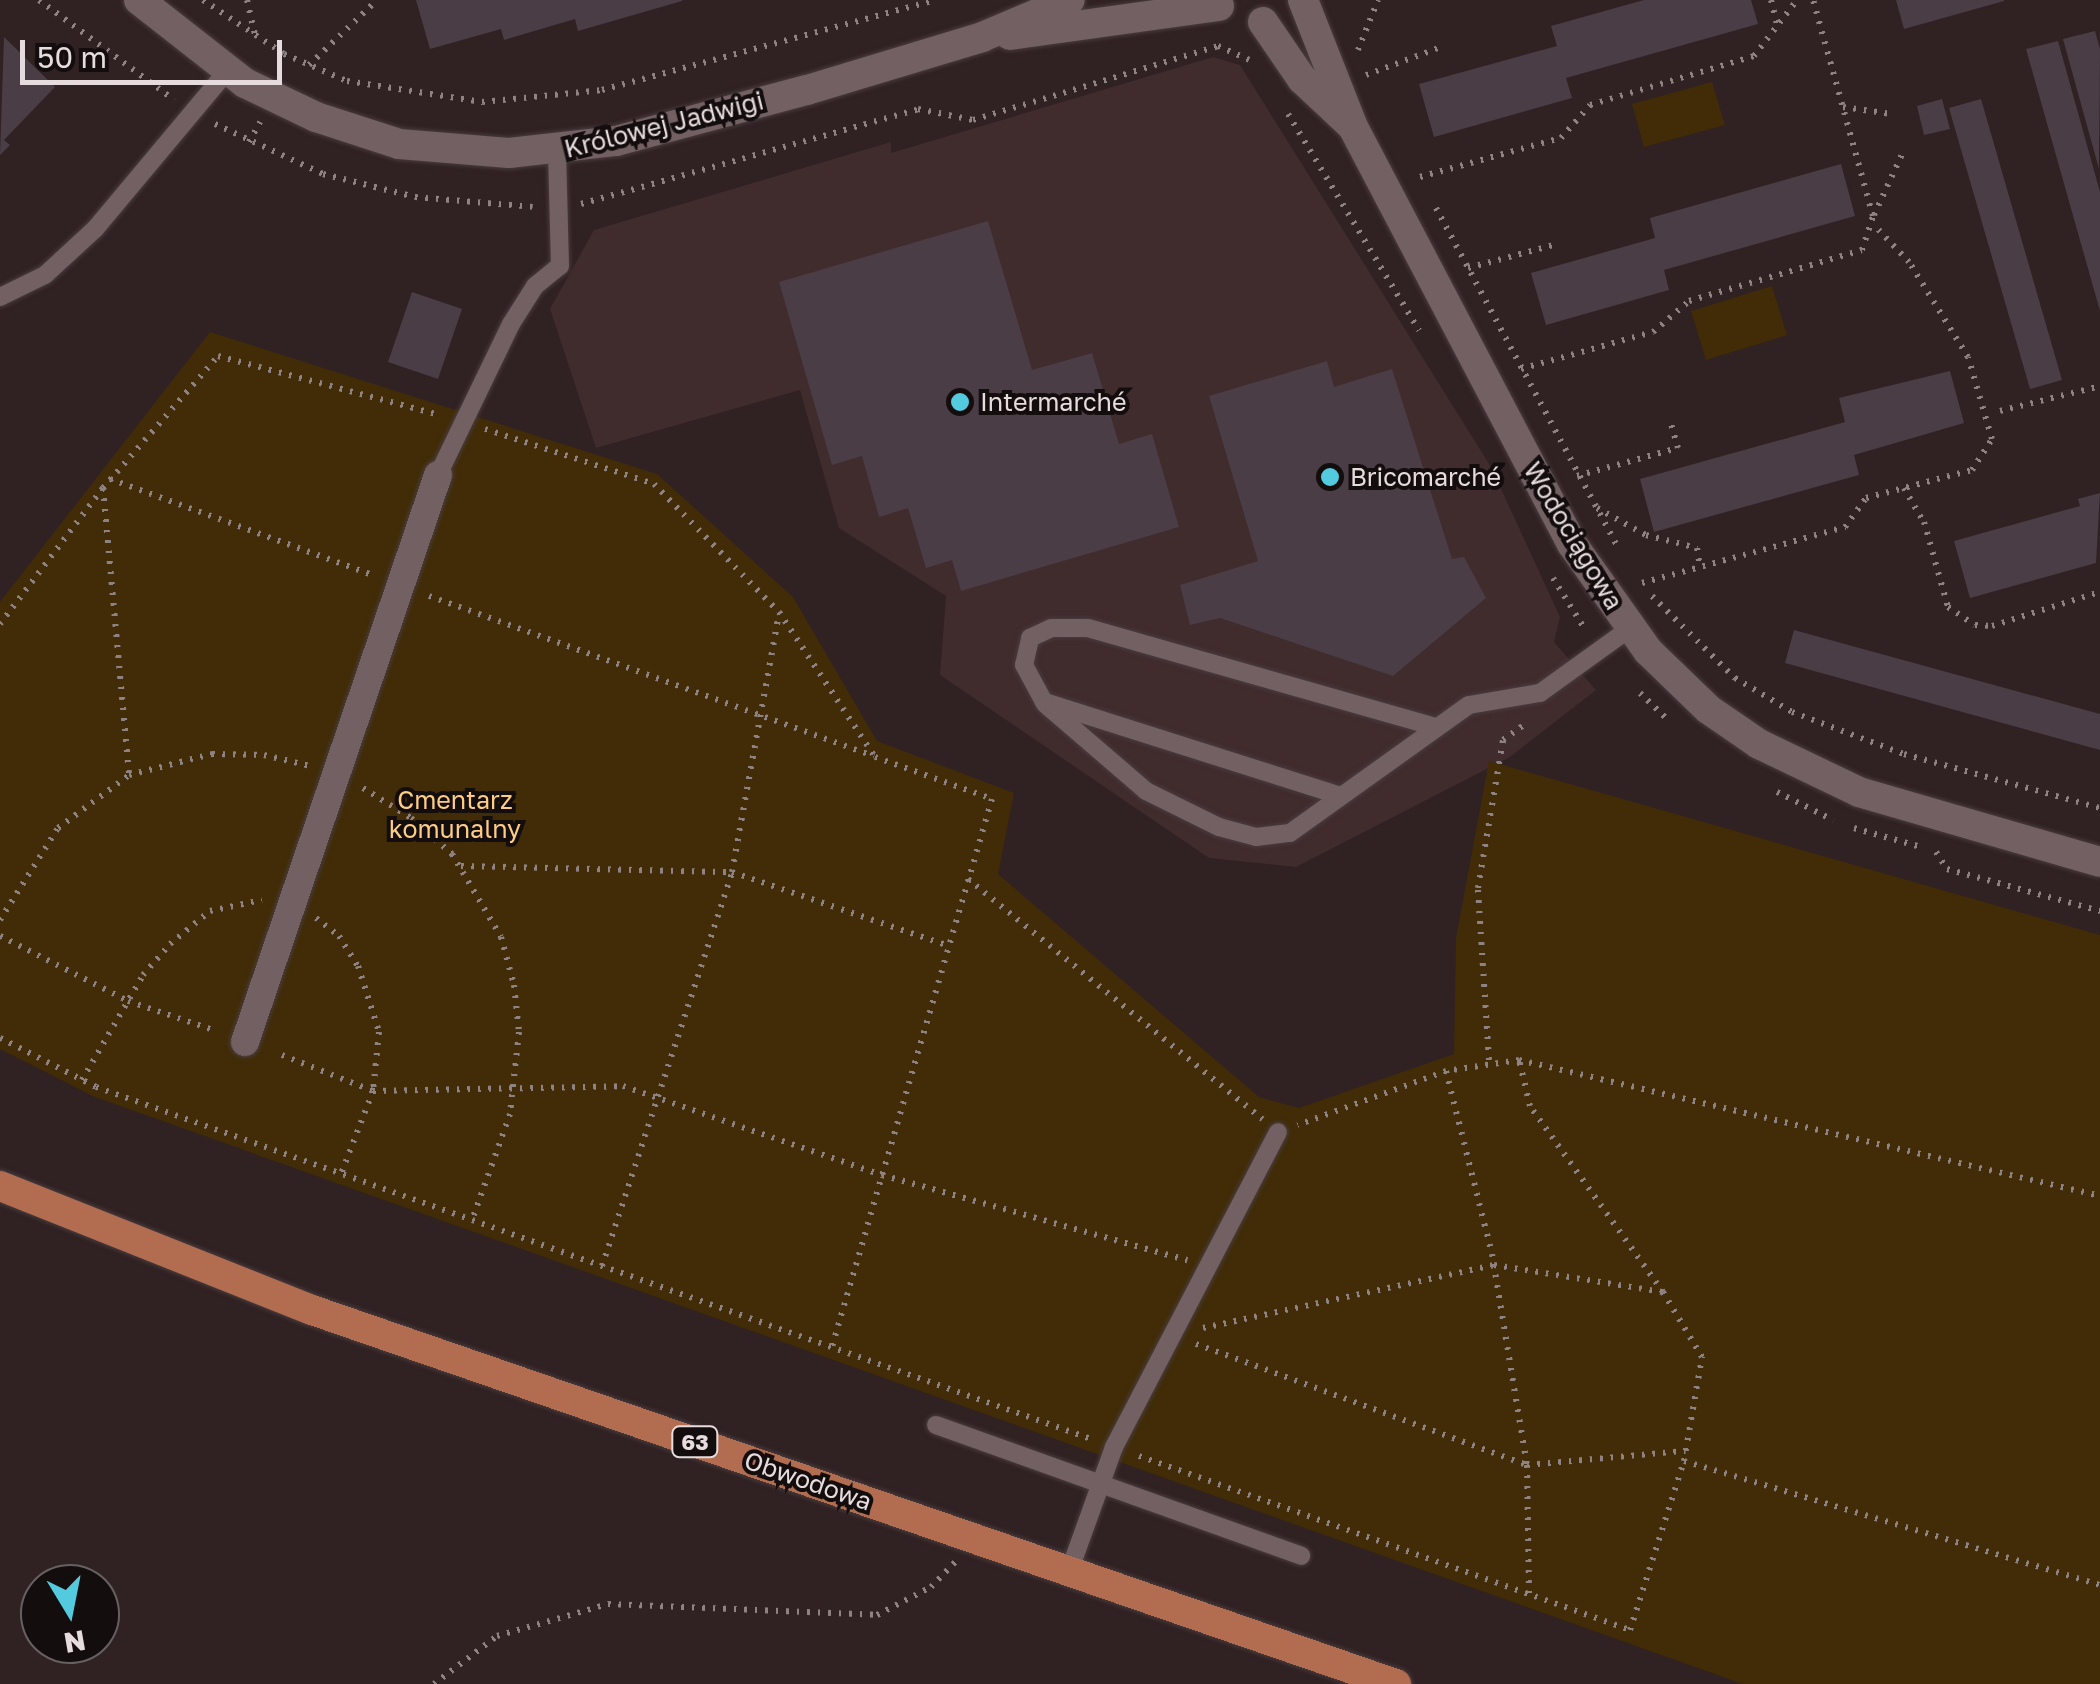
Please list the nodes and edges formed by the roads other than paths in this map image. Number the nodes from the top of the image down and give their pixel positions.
1 (139, 0) edge
2 (1070, 0) edge
3 (1303, 0) edge
4 (1217, 3) edge
5 (1263, 22) junction
6 (982, 37) junction
7 (227, 71) junction
8 (1353, 127) junction
9 (556, 152) junction
10 (0, 297) edge
11 (438, 475) joint
12 (1630, 629) junction
13 (1044, 702) junction
14 (1435, 727) junction
15 (1341, 796) junction
16 (2100, 862) edge
17 (244, 1042) dead end
18 (1278, 1132) road end
19 (0, 1186) edge
20 (936, 1425) dead end
21 (1102, 1483) junction
22 (1301, 1556) dead end
23 (1069, 1572) junction
24 (1396, 1684) edge

1 - 7 street, Królowej Jadwigi
2 - 6 street, Królowej Jadwigi
3 - 5 street
3 - 8 street, Wodociągowa
4 - 5 street
4 - 6 street, Królowej Jadwigi
5 - 8 street, Wodociągowa
6 - 9 street, Królowej Jadwigi
7 - 9 street, Królowej Jadwigi
7 - 10 lane
8 - 12 street, Wodociągowa
9 - 11 lane
11 - 17 street
12 - 14 lane
12 - 16 street, Wodociągowa
13 - 14 lane
13 - 15 lane
13 - 15 lane
14 - 15 lane
18 - 21 lane
19 - 23 main road, Obwodowa / 63
20 - 21 lane
21 - 22 lane
21 - 23 lane
23 - 24 main road, Obwodowa / 63

